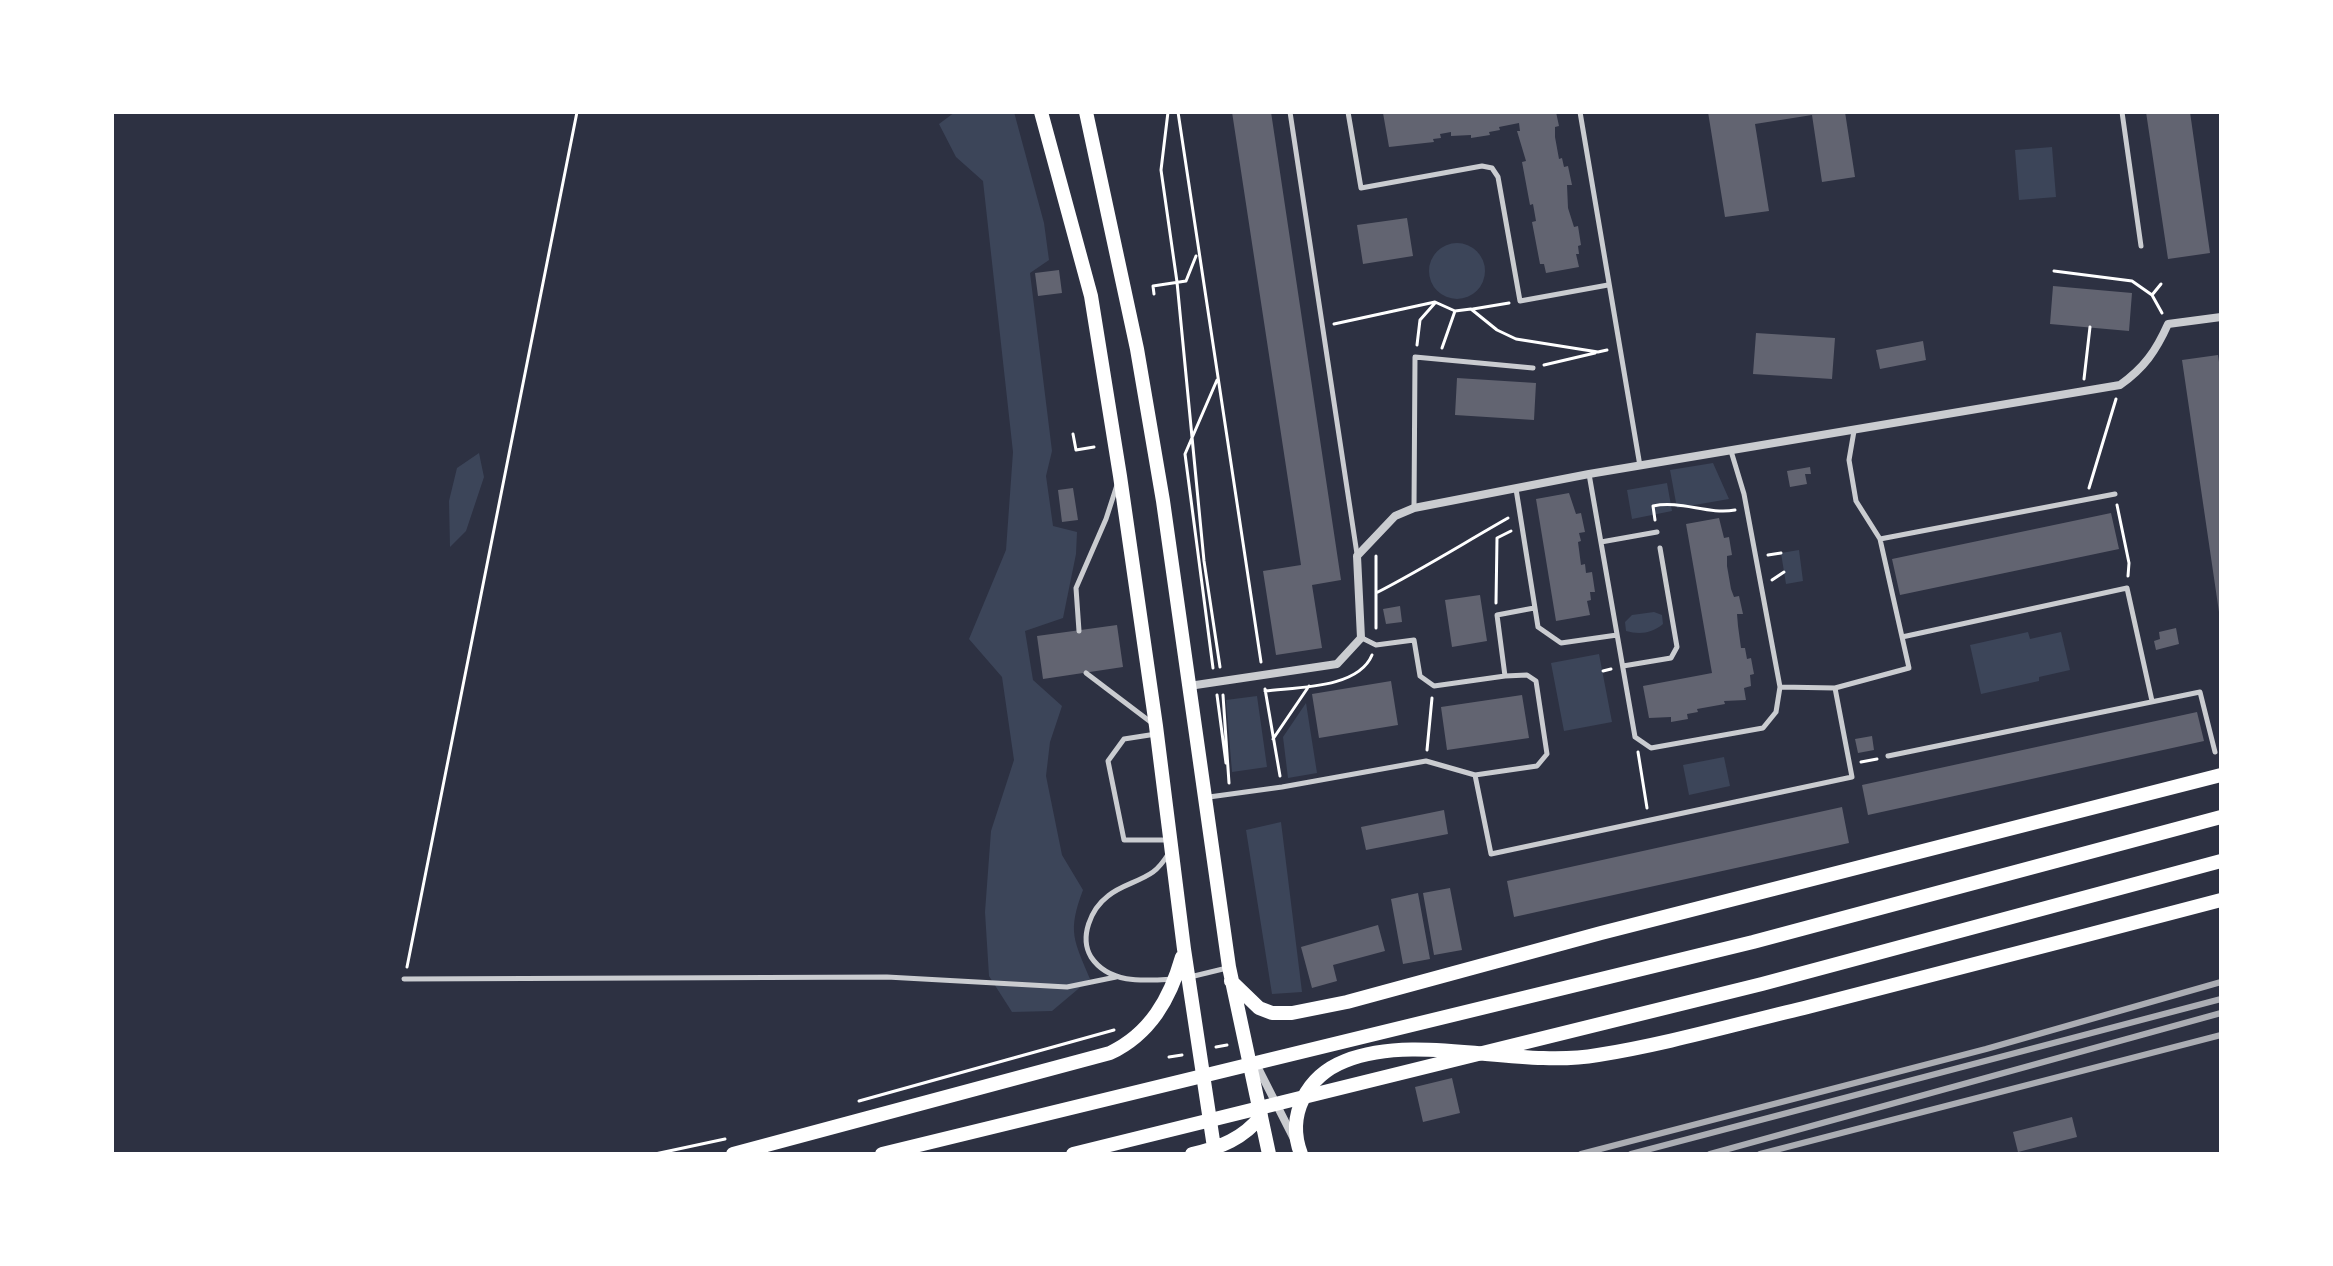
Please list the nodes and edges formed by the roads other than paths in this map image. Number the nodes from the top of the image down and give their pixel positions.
1 (1041, 112) edge
2 (1086, 112) edge
3 (1290, 112) edge
4 (1348, 112) edge
5 (1580, 112) edge
6 (2122, 112) edge
7 (2141, 246) dead end
8 (1608, 285) junction
9 (2221, 317) edge
10 (1533, 368) road end
11 (1855, 430) junction
12 (1731, 451) junction
13 (1640, 466) junction
14 (1589, 474) junction
15 (1120, 476) junction
16 (1516, 489) junction
17 (2115, 494) road end
18 (1414, 508) junction
19 (1657, 532) road end
20 (1880, 539) junction
21 (1601, 542) junction
22 (1660, 548) dead end
23 (1357, 556) junction
24 (1534, 608) junction
25 (1079, 631) dead end
26 (1617, 635) junction
27 (1902, 637) junction
28 (1361, 638) junction
29 (1623, 666) junction
30 (1086, 673) dead end
31 (1505, 676) junction
32 (1189, 686) junction
33 (1780, 687) junction
34 (1835, 688) junction
35 (2152, 701) junction
36 (1156, 730) junction
37 (2215, 752) dead end
38 (1888, 756) dead end
39 (1475, 775) junction
40 (2221, 775) edge
41 (1204, 798) junction
42 (2221, 817) edge
43 (1170, 845) junction
44 (2221, 861) edge
45 (2221, 900) edge
46 (1230, 974) junction
47 (1116, 977) junction
48 (1182, 978) junction
49 (404, 979) road end
50 (1245, 1042) junction
51 (1261, 1116) junction
52 (1300, 1150) edge
53 (1215, 1152) edge
54 (733, 1154) edge
55 (882, 1154) edge
56 (1073, 1154) edge
57 (1192, 1154) edge
58 (1269, 1154) edge

1 - 15 main road
2 - 32 main road
3 - 23 lane
4 - 8 lane
5 - 8 lane
6 - 7 lane
8 - 13 lane
9 - 11 street
10 - 18 lane
11 - 12 street
11 - 20 lane
12 - 13 street
12 - 33 lane
13 - 14 street
14 - 16 street
14 - 21 lane
15 - 25 lane
15 - 36 main road
16 - 18 street
16 - 24 lane
17 - 20 lane
18 - 23 street
19 - 21 lane
20 - 27 lane
21 - 26 lane
22 - 29 lane
23 - 28 street
24 - 26 lane
24 - 31 lane
26 - 29 lane
27 - 34 lane
27 - 35 lane
28 - 31 lane
28 - 32 street
29 - 33 lane
30 - 36 lane
31 - 39 lane
32 - 41 main road
33 - 34 lane
34 - 39 lane
35 - 37 lane
35 - 38 lane
36 - 43 main road
36 - 43 lane
39 - 41 lane
40 - 46 main road
41 - 46 main road
42 - 55 main road
43 - 47 lane
43 - 48 main road
44 - 56 main road
45 - 52 main road
46 - 48 lane
46 - 50 main road
47 - 48 lane
47 - 49 lane
48 - 53 main road
48 - 54 main road
50 - 51 main road
50 - 52 street
51 - 53 main road
51 - 58 main road
53 - 57 main road

